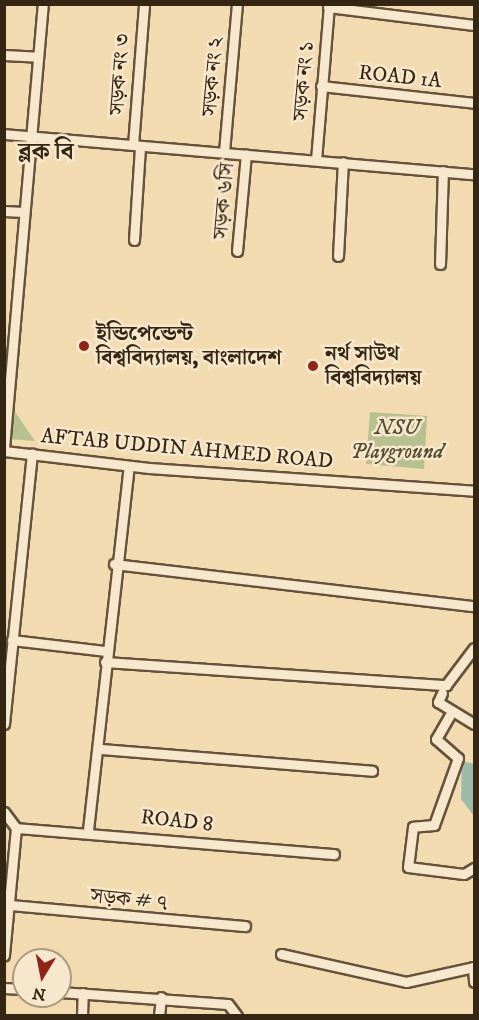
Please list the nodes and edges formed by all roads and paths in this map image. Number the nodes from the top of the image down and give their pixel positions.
1 (43, 4) edge
2 (144, 4) edge
3 (237, 4) edge
4 (328, 6) edge
5 (474, 25) edge
6 (4, 55) edge
7 (38, 57) junction
8 (321, 86) junction
9 (474, 103) edge
10 (4, 134) edge
11 (30, 136) junction
12 (137, 146) junction
13 (224, 152) junction
14 (246, 154) junction
15 (316, 160) junction
16 (343, 162) junction
17 (443, 171) junction
18 (474, 174) edge
19 (4, 211) edge
20 (24, 212) junction
21 (134, 240) dead end
22 (237, 251) dead end
23 (338, 256) dead end
24 (440, 264) dead end
25 (4, 291) edge
26 (16, 292) junction
27 (7, 370) edge
28 (4, 450) edge
29 (32, 453) junction
30 (129, 466) junction
31 (474, 491) edge
32 (114, 564) junction
33 (474, 606) edge
34 (10, 607) edge
35 (12, 640) junction
36 (474, 648) edge
37 (106, 651) junction
38 (105, 662) junction
39 (444, 689) junction
40 (451, 713) junction
41 (4, 724) edge
42 (474, 724) edge
43 (101, 749) junction
44 (372, 771) dead end
45 (4, 812) edge
46 (15, 828) junction
47 (88, 830) junction
48 (334, 854) dead end
49 (474, 868) edge
50 (7, 883) edge
51 (9, 905) junction
52 (245, 926) dead end
53 (281, 954) dead end
54 (4, 955) edge
55 (474, 967) edge
56 (474, 982) edge
57 (72, 993) edge
58 (83, 993) junction
59 (157, 997) junction
60 (82, 1016) edge
61 (159, 1016) edge
62 (237, 1016) edge

1 - 7 street
2 - 12 street, সড়ক নং ৩
3 - 13 street, সড়ক নং ২
4 - 5 street
4 - 8 street, সড়ক নং ১
6 - 7 street
7 - 11 street
8 - 9 street, ROAD 1A
8 - 15 street, সড়ক নং ১
10 - 11 street
11 - 12 street
11 - 20 street
12 - 13 street
12 - 21 street, সড়ক নং ৩
13 - 14 street
14 - 15 street
14 - 22 street, সড়ক ৬সি
15 - 16 street
16 - 17 street
16 - 23 street
17 - 18 street
17 - 24 street
19 - 20 street
20 - 26 street
25 - 26 street
26 - 27 street
27 - 28 street
28 - 29 street, AFTAB UDDIN AHMED ROAD
29 - 30 street, AFTAB UDDIN AHMED ROAD
29 - 34 street
30 - 31 street, AFTAB UDDIN AHMED ROAD
30 - 32 street
32 - 33 street
32 - 37 street
34 - 35 street
35 - 37 street
35 - 41 street
36 - 39 street
37 - 38 street
38 - 39 street
38 - 43 street
39 - 40 street
40 - 42 street
40 - 49 street
43 - 44 street
43 - 47 street
45 - 46 street
46 - 47 street, ROAD 8
46 - 50 street
47 - 48 street, ROAD 8
50 - 51 street
51 - 52 street, সড়ক # ৭
51 - 54 street
53 - 55 street
55 - 56 street
57 - 58 street
58 - 59 street
58 - 60 street
59 - 61 street
59 - 62 street

